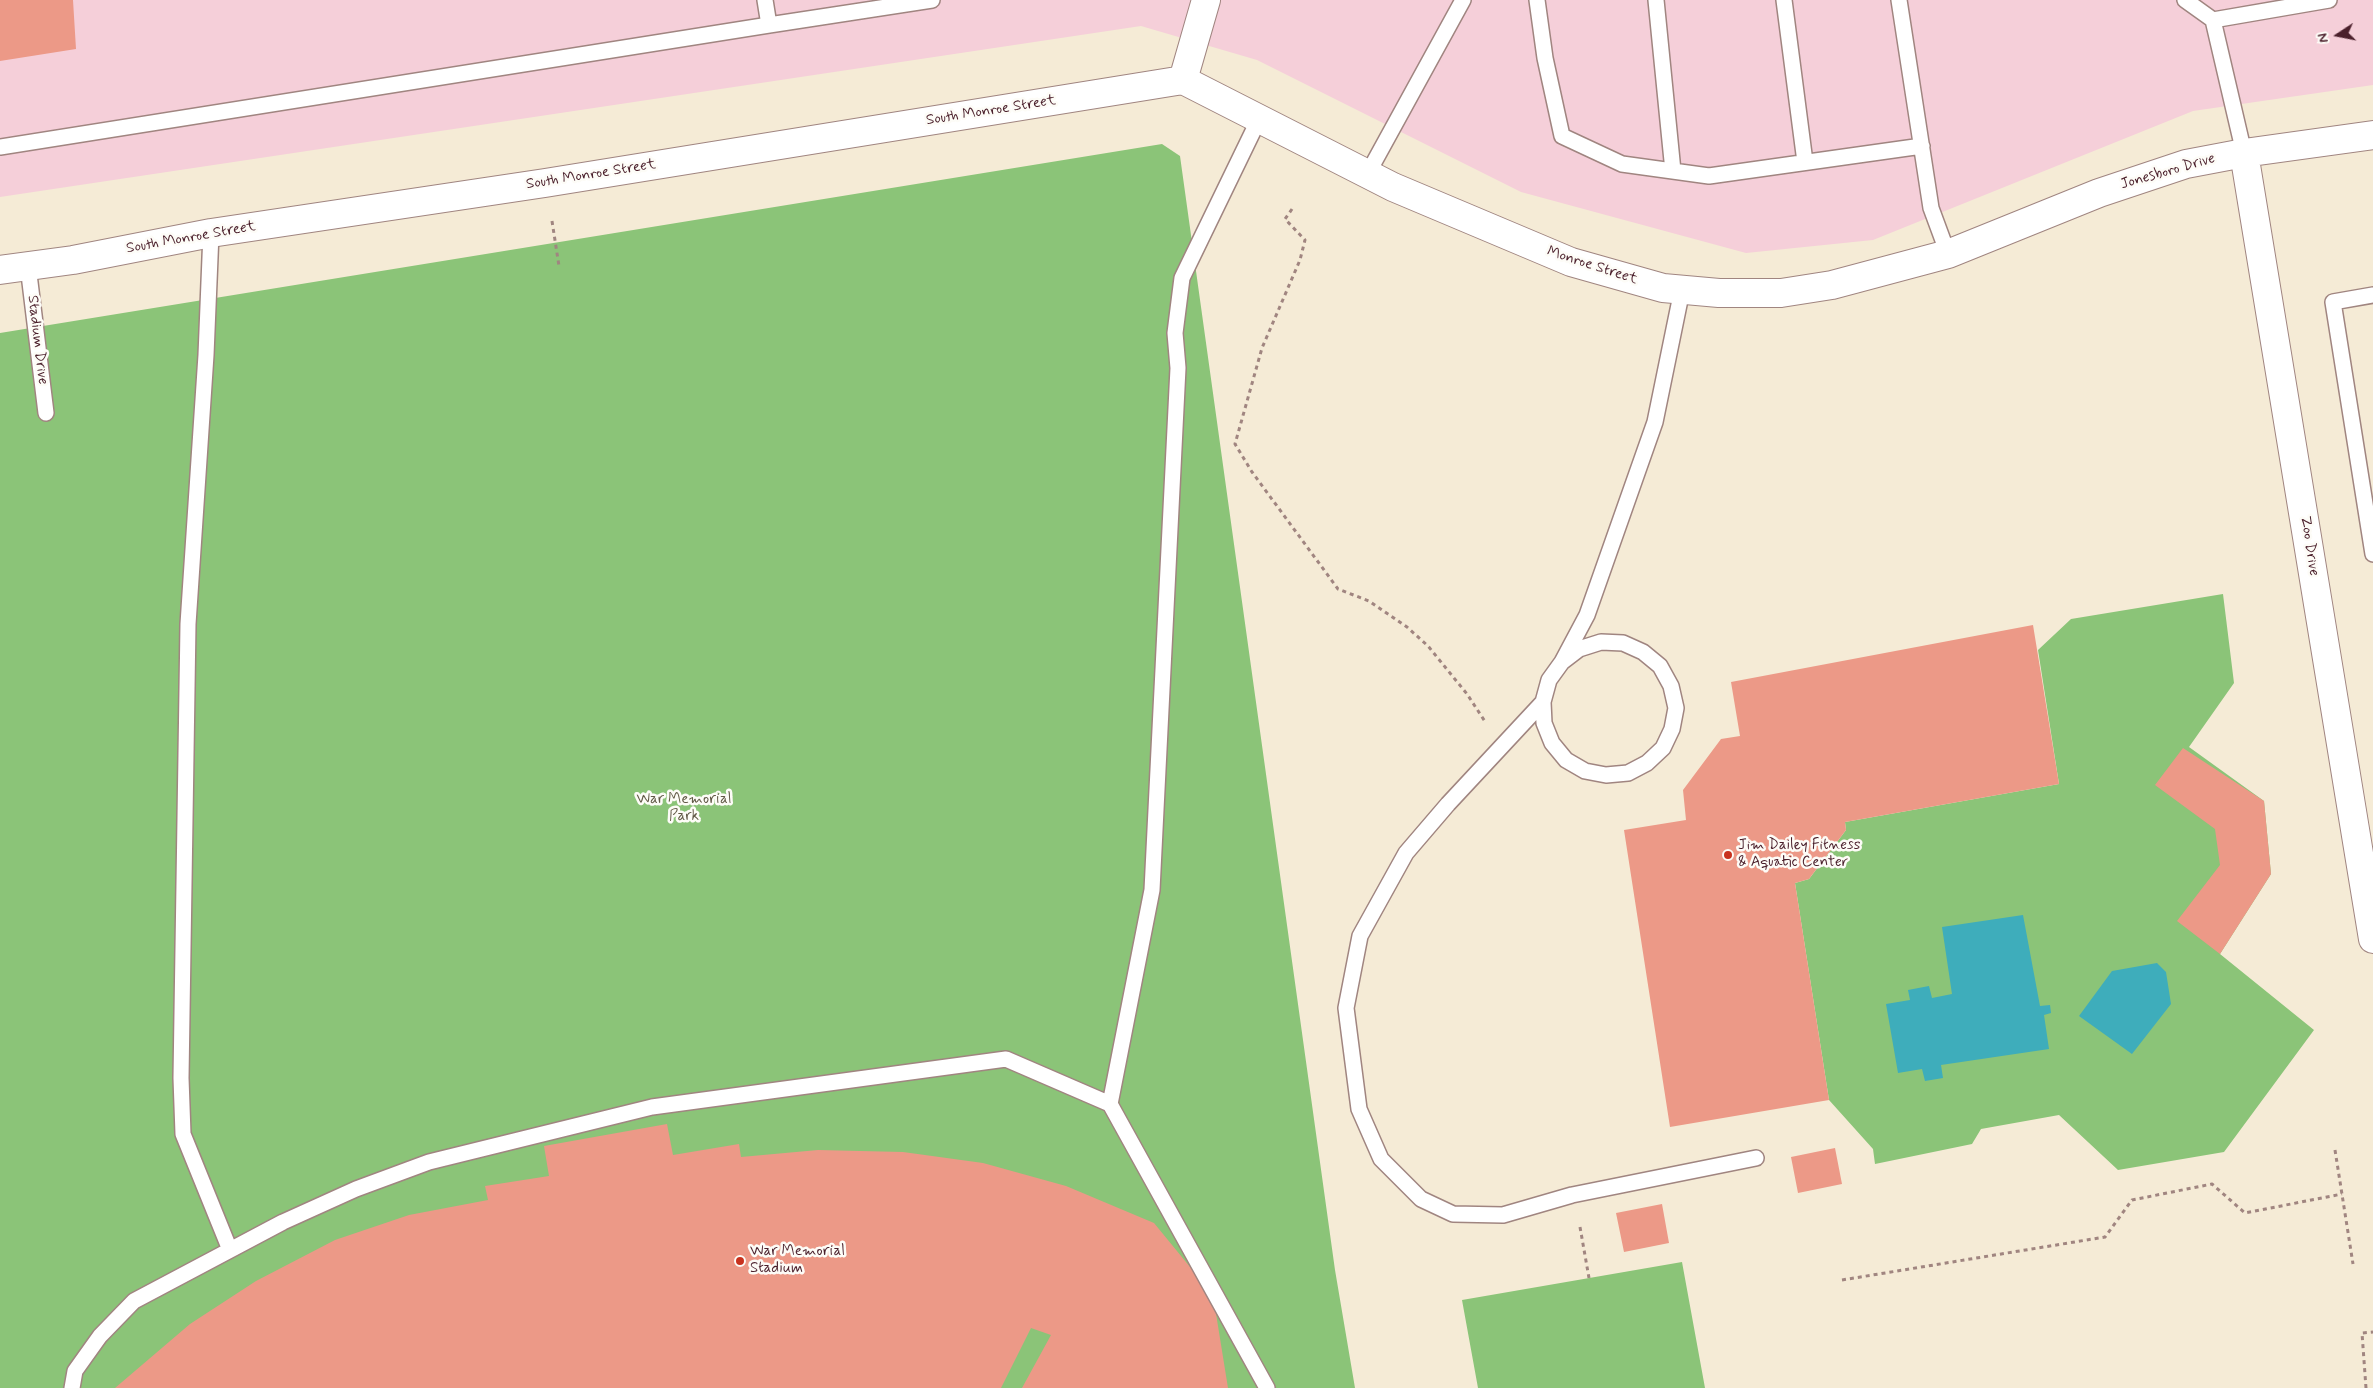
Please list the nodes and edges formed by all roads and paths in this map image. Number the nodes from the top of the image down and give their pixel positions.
1 (765, 0) edge
2 (932, 0) edge
3 (1206, 0) edge
4 (1464, 0) edge
5 (1537, 0) edge
6 (1656, 0) edge
7 (1784, 0) edge
8 (1898, 0) edge
9 (2185, 0) edge
10 (2329, 0) edge
11 (2213, 20) junction
12 (769, 25) junction
13 (1183, 80) junction
14 (1259, 119) junction
15 (2373, 135) edge
16 (1922, 146) junction
17 (0, 147) edge
18 (2244, 152) junction
19 (1806, 162) junction
20 (1673, 171) junction
21 (1367, 174) junction
22 (1292, 209) dead end
23 (552, 221) dead end
24 (2001, 233) joint
25 (211, 234) junction
26 (1948, 254) junction
27 (28, 266) junction
28 (559, 266) dead end
29 (0, 270) edge
30 (1682, 290) junction
31 (2373, 295) edge
32 (46, 413) dead end
33 (2373, 554) edge
34 (1562, 662) junction
35 (1543, 702) junction
36 (1489, 727) dead end
37 (2373, 939) edge
38 (1110, 1104) junction
39 (2335, 1150) dead end
40 (1756, 1158) dead end
41 (2342, 1194) junction
42 (1580, 1227) dead end
43 (230, 1250) junction
44 (2353, 1264) dead end
45 (1589, 1278) dead end
46 (1842, 1280) dead end
47 (2373, 1332) edge
48 (72, 1388) edge
49 (1267, 1388) edge
50 (2366, 1388) edge

1 - 12 lane
2 - 12 lane
3 - 13 street
4 - 21 lane
5 - 20 lane
6 - 20 lane
7 - 19 lane
8 - 16 lane
9 - 11 lane
10 - 11 lane
11 - 18 lane
12 - 17 lane
13 - 14 street, Monroe Street
13 - 25 street, South Monroe Street
14 - 21 street, Monroe Street
14 - 38 lane
15 - 18 street, Jonesboro Drive
16 - 19 lane
16 - 26 lane
18 - 24 street, Jonesboro Drive
18 - 37 street, Zoo Drive
19 - 20 lane
21 - 30 street, Monroe Street
22 - 36 path
23 - 28 path
24 - 26 street, Monroe Street
25 - 27 street, South Monroe Street
25 - 43 lane
26 - 30 street, Monroe Street
27 - 29 street, South Monroe Street
27 - 32 lane, Stadium Drive
30 - 34 lane
31 - 33 lane
34 - 35 lane
34 - 35 lane
35 - 40 lane
38 - 43 lane
38 - 49 lane
39 - 41 path
41 - 44 path
41 - 46 path
42 - 45 path
43 - 48 lane
47 - 50 path

